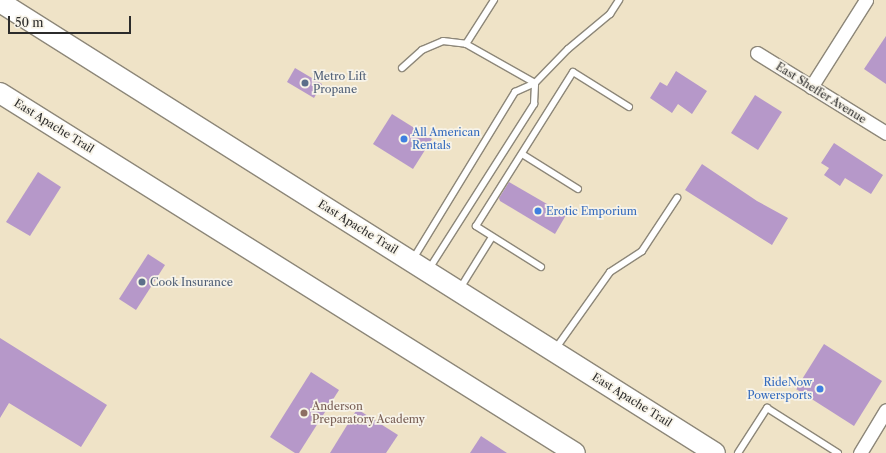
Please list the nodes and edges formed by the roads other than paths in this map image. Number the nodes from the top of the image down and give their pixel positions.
1 (494, 0) edge
2 (619, 0) edge
3 (866, 0) edge
4 (0, 2) edge
5 (466, 44) junction
6 (756, 53) dead end
7 (402, 68) dead end
8 (535, 83) junction
9 (811, 87) junction
10 (0, 93) edge
11 (629, 107) dead end
12 (886, 133) edge
13 (522, 154) junction
14 (578, 189) dead end
15 (677, 198) dead end
16 (492, 237) junction
17 (411, 261) junction
18 (541, 267) dead end
19 (428, 272) junction
20 (458, 291) junction
21 (554, 351) junction
22 (886, 410) edge
23 (576, 453) edge
24 (715, 453) edge
25 (738, 453) edge
26 (838, 453) edge
27 (860, 453) edge

1 - 5 lane
2 - 8 lane
3 - 9 street
4 - 17 main road, East Apache Trail
5 - 7 lane
5 - 8 lane
6 - 9 street, East Sheffer Avenue
8 - 17 lane
8 - 19 lane
9 - 12 street, East Sheffer Avenue
10 - 23 main road, East Apache Trail
11 - 13 lane
13 - 14 lane
13 - 16 lane
15 - 21 lane
16 - 18 lane
16 - 20 lane
17 - 19 main road, East Apache Trail
19 - 20 main road, East Apache Trail
20 - 21 main road, East Apache Trail
21 - 24 main road, East Apache Trail
22 - 27 street
25 - 26 lane

